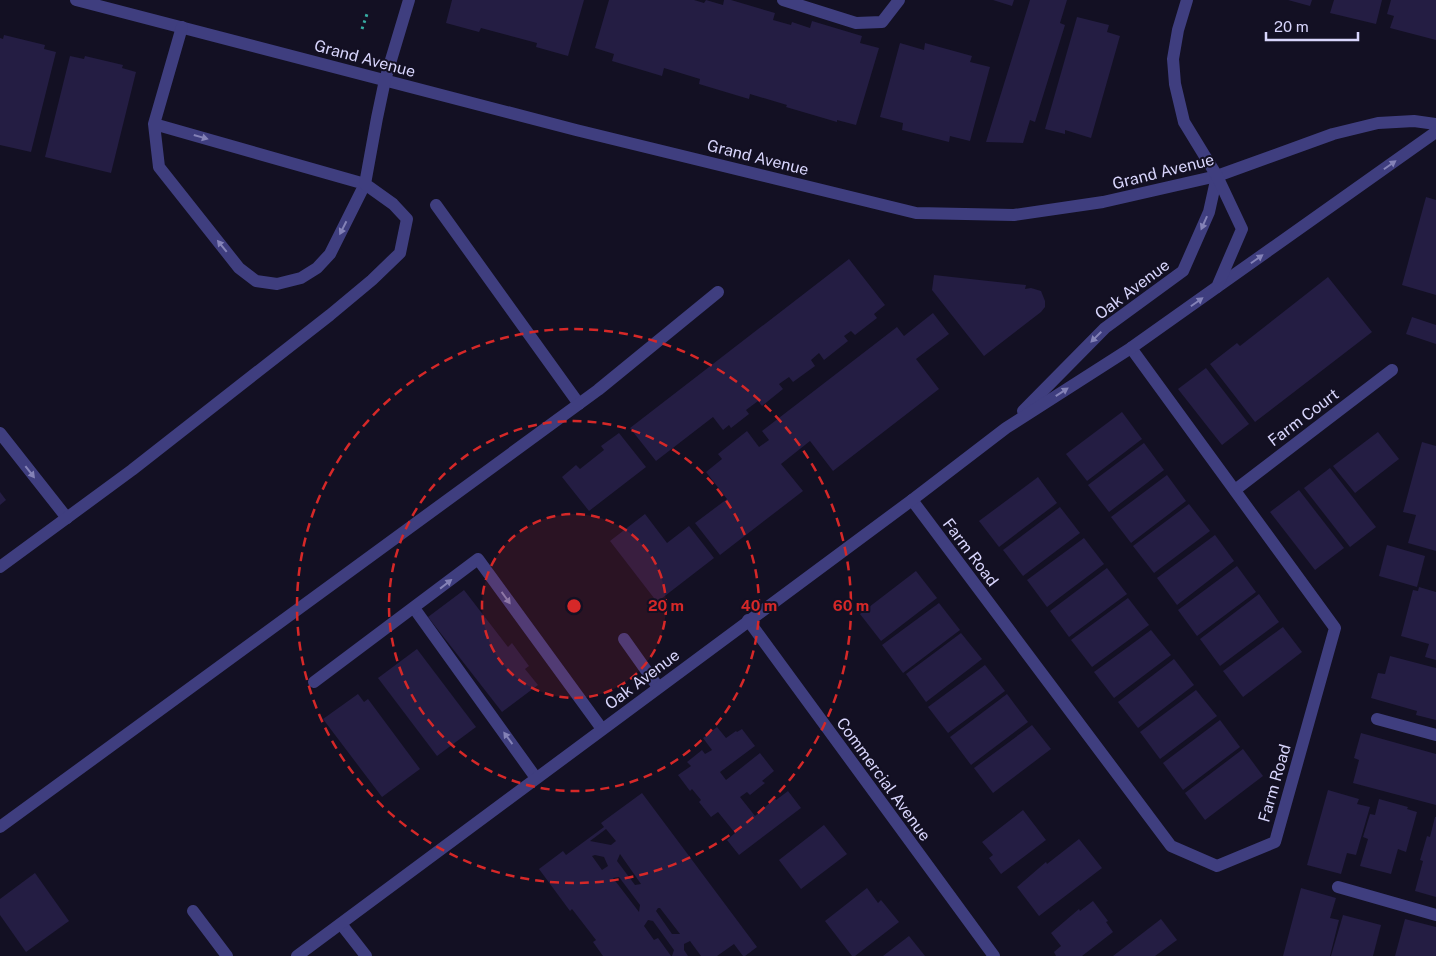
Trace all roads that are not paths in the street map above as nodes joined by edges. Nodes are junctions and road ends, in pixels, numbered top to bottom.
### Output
1 (76, 0) edge
2 (409, 0) edge
3 (783, 0) edge
4 (899, 0) edge
5 (1187, 0) edge
6 (182, 28) junction
7 (385, 80) junction
8 (154, 124) junction
9 (1436, 124) edge
10 (1436, 132) edge
11 (1218, 176) junction
12 (366, 184) junction
13 (436, 205) dead end
14 (1218, 287) junction
15 (718, 292) dead end
16 (1131, 348) junction
17 (1392, 370) dead end
18 (579, 404) junction
19 (1006, 428) junction
20 (0, 433) edge
21 (1235, 490) junction
22 (912, 500) junction
23 (66, 518) junction
24 (0, 567) edge
25 (414, 608) junction
26 (748, 620) junction
27 (624, 639) dead end
28 (314, 682) dead end
29 (658, 687) junction
30 (1377, 719) dead end
31 (602, 729) junction
32 (1436, 735) edge
33 (536, 778) junction
34 (0, 827) edge
35 (1338, 887) dead end
36 (193, 911) dead end
37 (1436, 915) edge
38 (341, 924) junction
39 (226, 956) edge
40 (297, 956) edge
41 (366, 956) edge
42 (994, 956) edge

1 - 6 street, Grand Avenue
2 - 7 street
3 - 4 street
5 - 11 street
6 - 7 street, Grand Avenue
6 - 8 street
7 - 11 street, Grand Avenue
7 - 12 street
8 -> 12 street
12 -> 8 street
9 - 11 street, Grand Avenue
14 -> 10 street, Oak Avenue
11 - 14 street
11 -> 19 street, Oak Avenue
12 - 23 street
13 - 18 street
16 -> 14 street, Oak Avenue
15 - 18 street
19 -> 16 street, Oak Avenue
16 - 21 street, Farm Road
17 - 21 street, Farm Court
18 - 34 street
19 - 22 street, Oak Avenue
20 -> 23 street
21 - 22 street, Farm Road
22 - 26 street, Oak Avenue
23 - 24 street
25 - 28 street
25 -> 31 street
33 -> 25 street
26 - 29 street, Oak Avenue
26 - 42 street, Commercial Avenue
27 - 29 street
29 - 31 street, Oak Avenue
30 - 32 street
31 - 33 street, Oak Avenue
33 - 38 street, Oak Avenue
35 - 37 street
36 - 39 street
38 - 40 street, Oak Avenue
38 - 41 street

